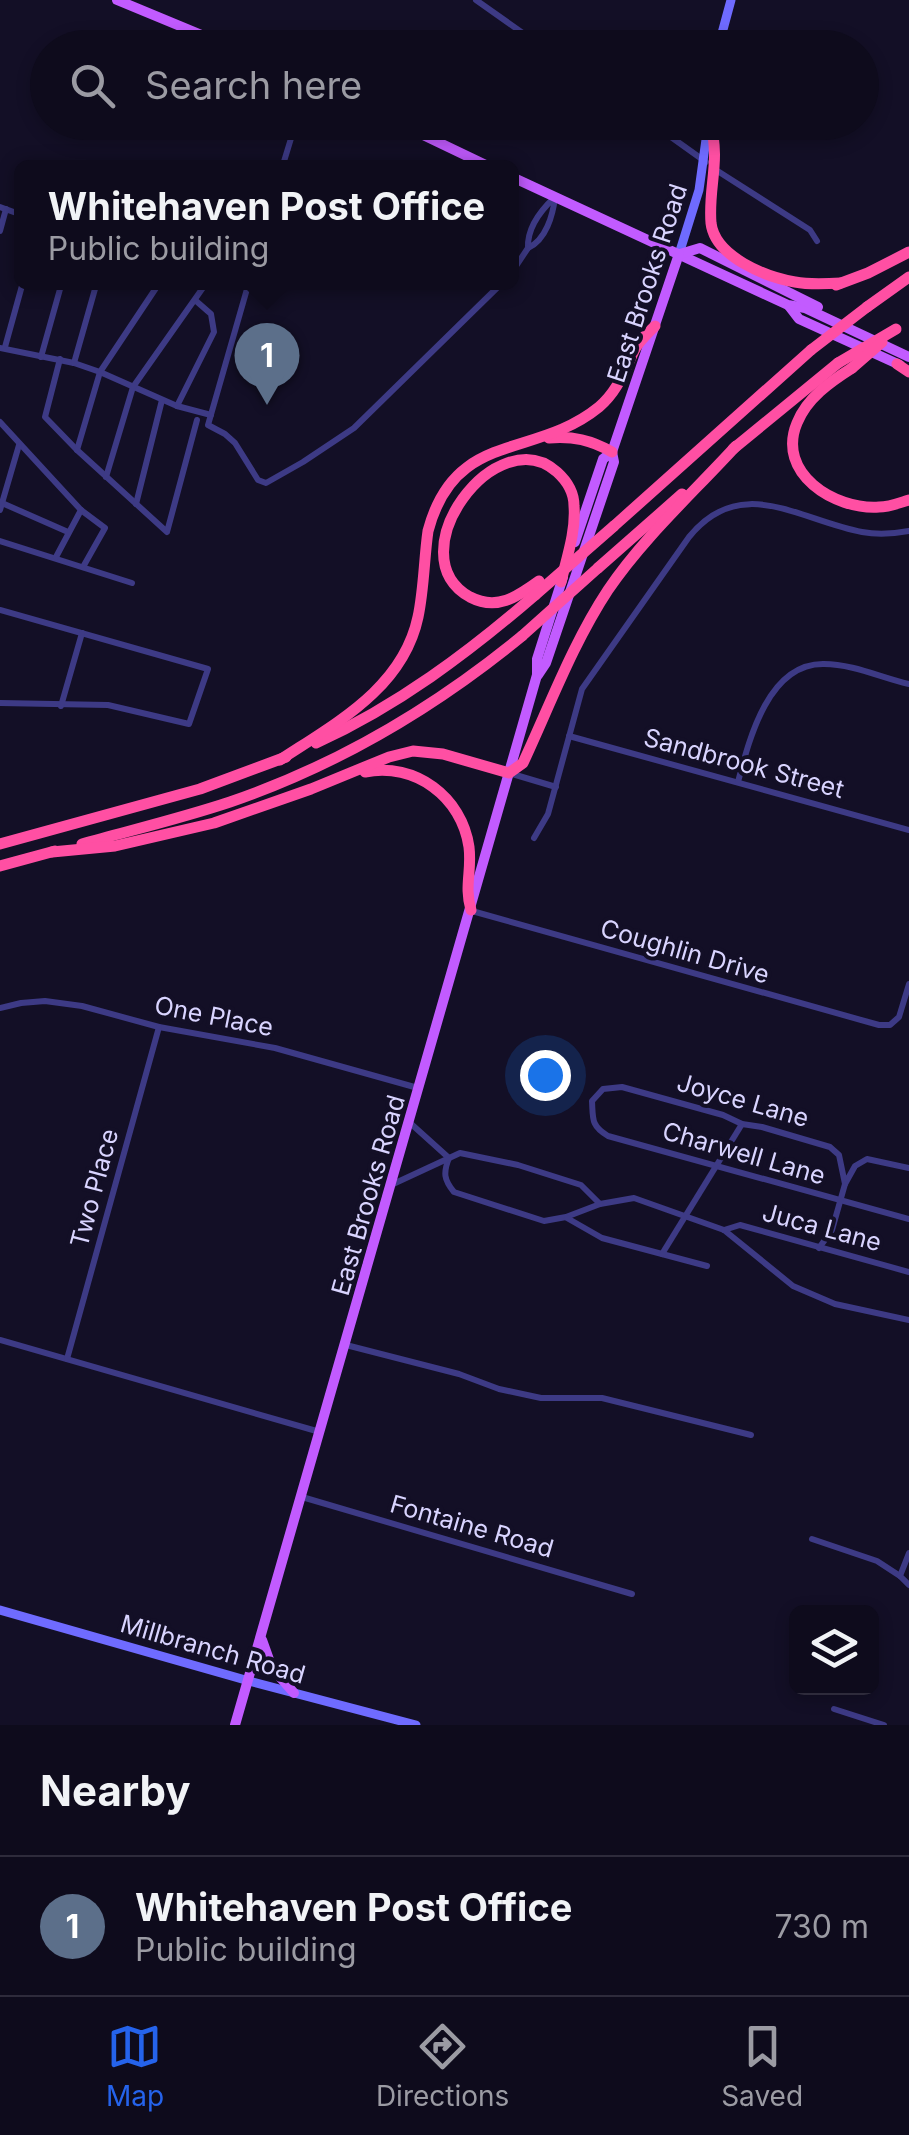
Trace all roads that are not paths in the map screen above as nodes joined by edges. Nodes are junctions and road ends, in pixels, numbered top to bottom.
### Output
1 (476, 0) edge
2 (730, 0) edge
3 (124, 1) edge
4 (191, 30) edge
5 (518, 30) edge
6 (722, 30) edge
7 (434, 140) edge
8 (675, 140) edge
9 (714, 140) edge
10 (475, 160) edge
11 (710, 165) junction
12 (519, 180) edge
13 (556, 197) junction
14 (3, 208) edge
15 (0, 231) edge
16 (817, 242) dead end
17 (909, 252) edge
18 (679, 254) junction
19 (519, 262) edge
20 (909, 277) edge
21 (841, 282) junction
22 (774, 285) junction
23 (21, 290) edge
24 (60, 290) edge
25 (95, 290) edge
26 (155, 290) edge
27 (202, 290) edge
28 (247, 290) edge
29 (496, 290) edge
30 (195, 300) junction
31 (788, 306) junction
32 (903, 325) edge
33 (654, 326) junction
34 (858, 333) junction
35 (3, 347) edge
36 (42, 357) junction
37 (60, 358) junction
38 (74, 363) junction
39 (906, 366) edge
40 (100, 372) junction
41 (134, 387) junction
42 (162, 400) junction
43 (177, 406) junction
44 (210, 414) junction
45 (197, 420) dead end
46 (0, 422) edge
47 (520, 443) junction
48 (19, 445) junction
49 (736, 446) junction
50 (77, 450) junction
51 (612, 452) junction
52 (106, 477) junction
53 (909, 500) edge
54 (136, 504) junction
55 (1, 507) edge
56 (81, 510) junction
57 (909, 531) edge
58 (68, 532) junction
59 (0, 541) edge
60 (56, 558) junction
61 (573, 561) junction
62 (83, 567) junction
63 (561, 582) junction
64 (132, 583) dead end
65 (0, 610) edge
66 (82, 633) junction
67 (537, 675) junction
68 (909, 684) edge
69 (0, 703) edge
70 (61, 706) junction
71 (568, 736) junction
72 (280, 760) junction
73 (509, 773) junction
74 (342, 778) junction
75 (738, 782) junction
76 (556, 787) junction
77 (909, 830) edge
78 (534, 838) dead end
79 (0, 844) edge
80 (52, 852) junction
81 (0, 866) edge
82 (470, 910) junction
83 (909, 984) edge
84 (0, 1009) edge
85 (159, 1026) junction
86 (419, 1088) junction
87 (592, 1101) joint
88 (409, 1122) junction
89 (742, 1124) junction
90 (449, 1158) junction
91 (715, 1166) junction
92 (909, 1168) edge
93 (845, 1184) junction
94 (391, 1185) junction
95 (842, 1202) junction
96 (600, 1204) junction
97 (684, 1216) junction
98 (566, 1218) junction
99 (909, 1219) edge
100 (724, 1230) junction
101 (819, 1248) junction
102 (662, 1254) junction
103 (707, 1266) dead end
104 (909, 1272) edge
105 (909, 1320) edge
106 (0, 1340) edge
107 (346, 1345) junction
108 (68, 1360) junction
109 (321, 1432) junction
110 (751, 1435) dead end
111 (302, 1497) junction
112 (812, 1538) dead end
113 (909, 1553) edge
114 (900, 1576) junction
115 (909, 1584) edge
116 (632, 1594) dead end
117 (0, 1610) edge
118 (261, 1637) junction
119 (249, 1681) junction
120 (294, 1693) junction
121 (834, 1709) dead end
122 (236, 1725) edge
123 (416, 1725) edge
124 (884, 1725) edge

1 - 5 street
2 - 6 main road
3 - 4 main road
7 - 10 main road
8 - 11 street
9 - 11 highway
11 - 16 street
11 - 18 main road, East Brooks Road
11 - 21 highway
12 - 13 main road
13 - 18 main road
13 - 19 street
14 - 15 street
17 - 21 highway
18 - 22 main road
18 - 31 main road
18 - 33 main road, East Brooks Road
20 - 61 highway, bridge
21 - 22 highway
22 - 34 main road
23 - 35 street
24 - 36 street
25 - 38 street
26 - 40 street
27 - 30 street
28 - 44 street
29 - 44 street
30 - 41 street
30 - 43 street
31 - 34 main road
31 - 39 main road
32 - 49 highway, bridge
32 - 53 highway, bridge
33 - 47 highway
33 - 51 main road, East Brooks Road
34 - 39 main road
35 - 36 street
36 - 37 street
37 - 38 street
37 - 50 street
38 - 40 street
40 - 41 street
40 - 50 street
41 - 42 street
41 - 52 street
42 - 43 street
42 - 54 street
43 - 44 street
45 - 54 street
46 - 48 street
47 - 51 highway
47 - 72 highway
48 - 55 street
48 - 56 street
49 - 73 highway
49 - 80 highway, bridge
50 - 52 street
51 - 63 main road, East Brooks Road
51 - 67 main road, East Brooks Road
52 - 54 street
55 - 58 street
56 - 58 street
56 - 62 street
57 - 71 street
58 - 60 street
59 - 60 street
60 - 62 street
61 - 63 highway, bridge
61 - 72 highway, bridge
62 - 64 street
63 - 67 main road, East Brooks Road
65 - 66 street
66 - 70 street
66 - 70 street
67 - 73 main road, East Brooks Road
68 - 75 street
69 - 70 street
71 - 75 street, Sandbrook Street
71 - 76 street
72 - 79 highway
73 - 74 highway
73 - 76 street
73 - 82 main road, East Brooks Road
74 - 80 highway
74 - 82 highway
75 - 77 street, Sandbrook Street
76 - 78 street
80 - 81 highway
82 - 83 street, Coughlin Drive
82 - 86 main road, East Brooks Road
84 - 85 street, One Place
85 - 86 street, One Place
85 - 108 street, Two Place
86 - 88 main road, East Brooks Road
87 - 89 street, Joyce Lane
87 - 91 street, Charwell Lane
88 - 90 street
88 - 94 main road, East Brooks Road
89 - 91 street
89 - 93 street, Joyce Lane
90 - 94 street
90 - 96 street
90 - 98 street
91 - 95 street, Charwell Lane
91 - 97 street
92 - 93 street
93 - 95 street
94 - 107 main road, East Brooks Road
95 - 99 street, Charwell Lane
95 - 101 street
96 - 97 street
96 - 98 street
97 - 100 street
97 - 102 street
98 - 102 street
100 - 101 street, Juca Lane
100 - 105 street
101 - 104 street, Juca Lane
102 - 103 street
106 - 108 street
107 - 109 main road, East Brooks Road
107 - 110 street
108 - 109 street
109 - 111 main road, East Brooks Road
111 - 116 street, Fontaine Road
111 - 118 main road, East Brooks Road
112 - 114 street
113 - 114 street
114 - 115 street
117 - 119 main road, Millbranch Road
118 - 119 main road, East Brooks Road
118 - 120 main road
119 - 120 main road, Millbranch Road
119 - 122 main road, East Brooks Road
120 - 123 main road, Millbranch Road
121 - 124 street

